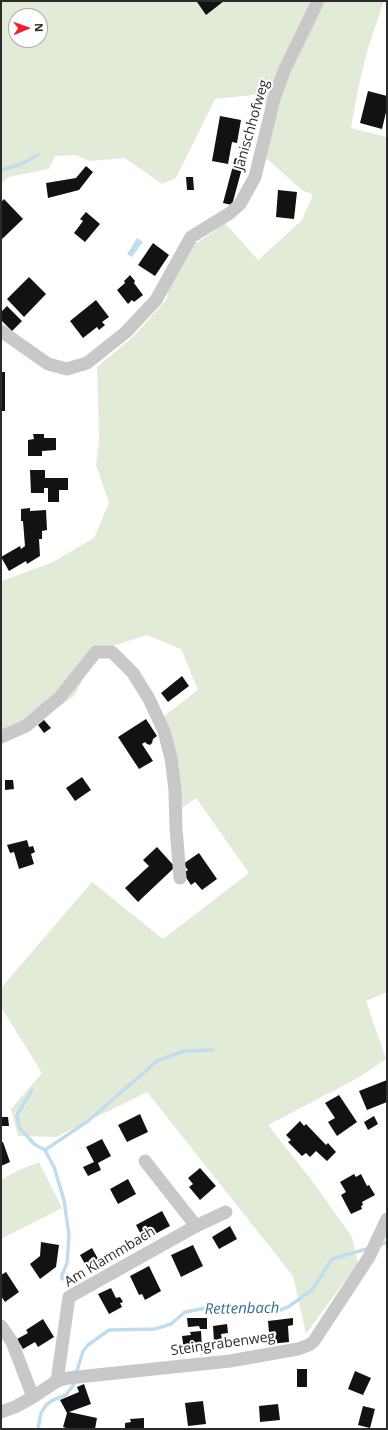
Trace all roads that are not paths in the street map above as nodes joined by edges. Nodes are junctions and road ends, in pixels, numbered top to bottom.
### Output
1 (318, 1) edge
2 (1, 331) edge
3 (1, 737) edge
4 (180, 878) dead end
5 (145, 1161) dead end
6 (226, 1212) dead end
7 (387, 1219) edge
8 (196, 1226) junction
9 (1, 1326) edge
10 (63, 1379) junction
11 (33, 1397) junction
12 (1, 1412) edge

1 - 2 street, Janischhofweg
3 - 4 street
5 - 8 street
6 - 8 street, Am Klammbach
7 - 10 street, Steingrabenweg
8 - 10 street, Am Klammbach
9 - 11 street
10 - 11 street, Steingrabenweg
11 - 12 street, Steingrabenweg

